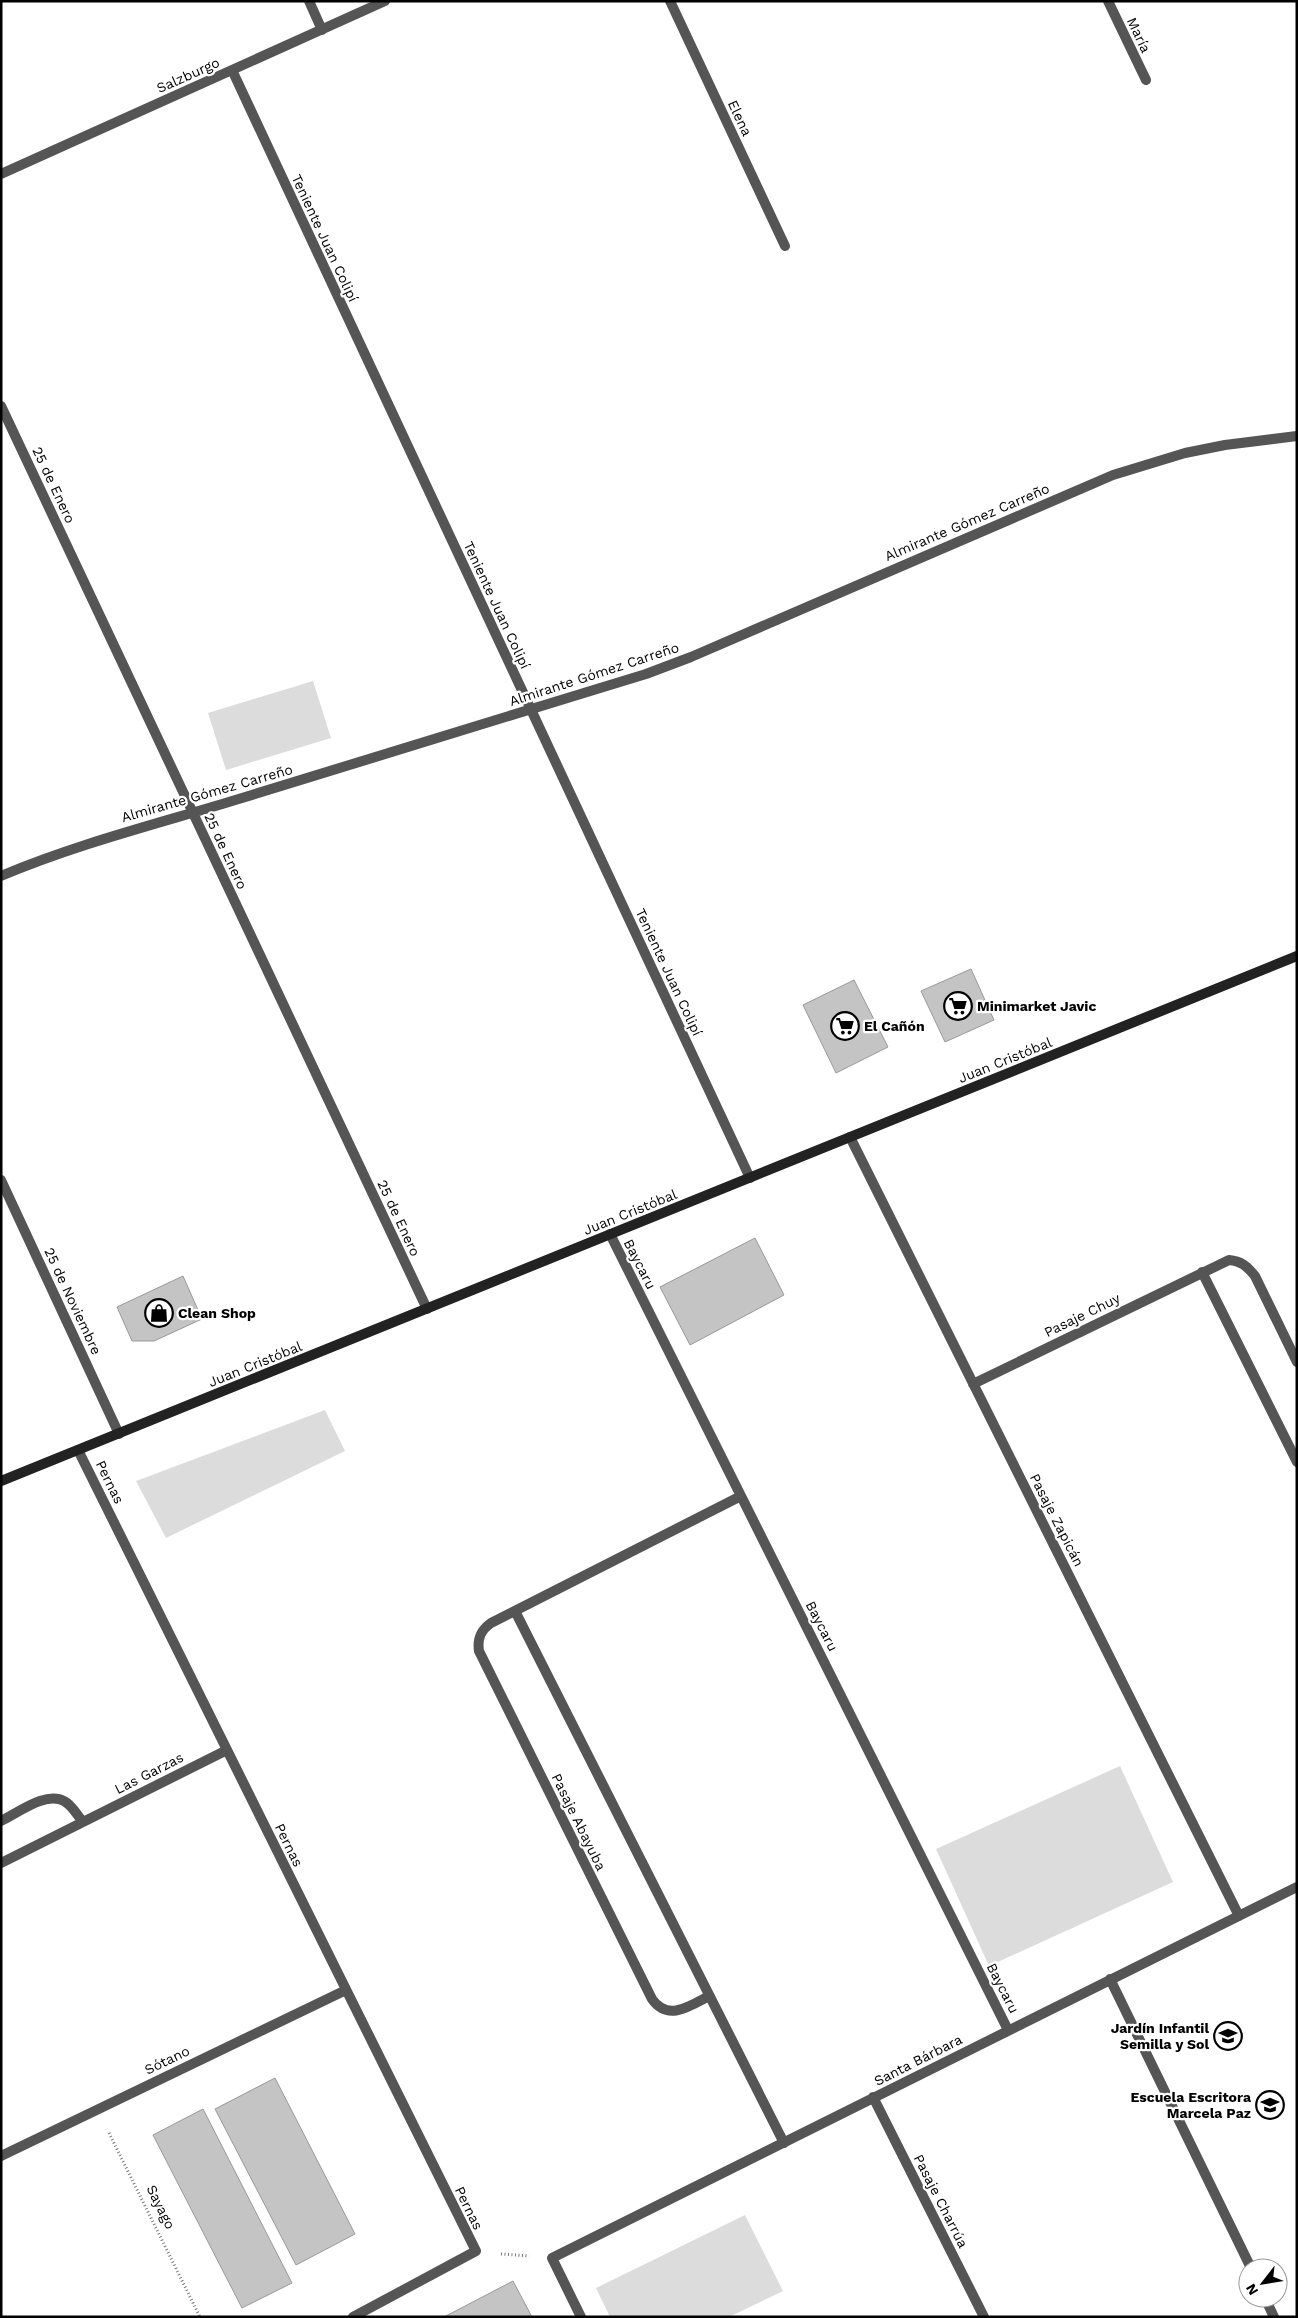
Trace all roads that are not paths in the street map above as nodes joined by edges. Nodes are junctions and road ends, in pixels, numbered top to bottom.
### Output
1 (309, 1) edge
2 (385, 1) edge
3 (670, 1) edge
4 (1108, 1) edge
5 (322, 30) junction
6 (232, 70) junction
7 (1146, 80) dead end
8 (2, 172) edge
9 (786, 246) dead end
10 (1, 406) edge
11 (1297, 436) edge
12 (531, 709) junction
13 (193, 813) junction
14 (1, 876) edge
15 (1297, 956) edge
16 (850, 1137) junction
17 (750, 1178) junction
18 (1, 1180) edge
19 (610, 1234) junction
20 (1202, 1272) junction
21 (427, 1309) junction
22 (1297, 1362) edge
23 (974, 1384) junction
24 (119, 1434) junction
25 (78, 1450) junction
26 (1297, 1462) edge
27 (1, 1481) edge
28 (741, 1496) junction
29 (515, 1611) junction
30 (227, 1750) junction
31 (1, 1821) edge
32 (83, 1822) junction
33 (1, 1863) edge
34 (1297, 1887) edge
35 (1239, 1916) junction
36 (1110, 1979) junction
37 (346, 1990) junction
38 (709, 1996) junction
39 (1008, 2030) junction
40 (873, 2097) junction
41 (784, 2143) junction
42 (1, 2156) edge
43 (1246, 2258) edge
44 (354, 2317) edge
45 (581, 2317) edge
46 (984, 2317) edge

1 - 5 street
2 - 5 street, Salzburgo
3 - 9 street, Elena
4 - 7 street, María
5 - 6 street, Salzburgo
6 - 8 street, Salzburgo
6 - 12 street, Teniente Juan Colipí
10 - 13 street, 25 de Enero
11 - 12 street, Almirante Gómez Carreño
12 - 13 street, Almirante Gómez Carreño
12 - 17 street, Teniente Juan Colipí
13 - 14 street, Almirante Gómez Carreño
13 - 21 street, 25 de Enero
15 - 16 street, Juan Cristóbal
16 - 17 street, Juan Cristóbal
16 - 23 street, Pasaje Zapicán
17 - 19 street, Juan Cristóbal
18 - 24 street, 25 de Noviembre
19 - 21 street, Juan Cristóbal
19 - 28 street, Baycaru
20 - 22 street, Pasaje Chuy
20 - 23 street, Pasaje Chuy
20 - 26 street
21 - 24 street, Juan Cristóbal
23 - 35 street, Pasaje Zapicán
24 - 25 street, Juan Cristóbal
25 - 27 street, Juan Cristóbal
25 - 30 street, Pernas
28 - 29 street, Pasaje Abayuba
28 - 39 street, Baycaru
29 - 38 street
29 - 38 street, Pasaje Abayuba
30 - 32 street, Las Garzas
30 - 37 street, Pernas
31 - 32 street
32 - 33 street, Las Garzas
34 - 35 street, Santa Bárbara
35 - 36 street, Santa Bárbara
36 - 39 street, Santa Bárbara
36 - 43 street
37 - 42 street, Sótano
37 - 44 street, Pernas
38 - 41 street
39 - 40 street, Santa Bárbara
40 - 41 street, Santa Bárbara
40 - 46 street, Pasaje Charrúa
41 - 45 street, Santa Bárbara

